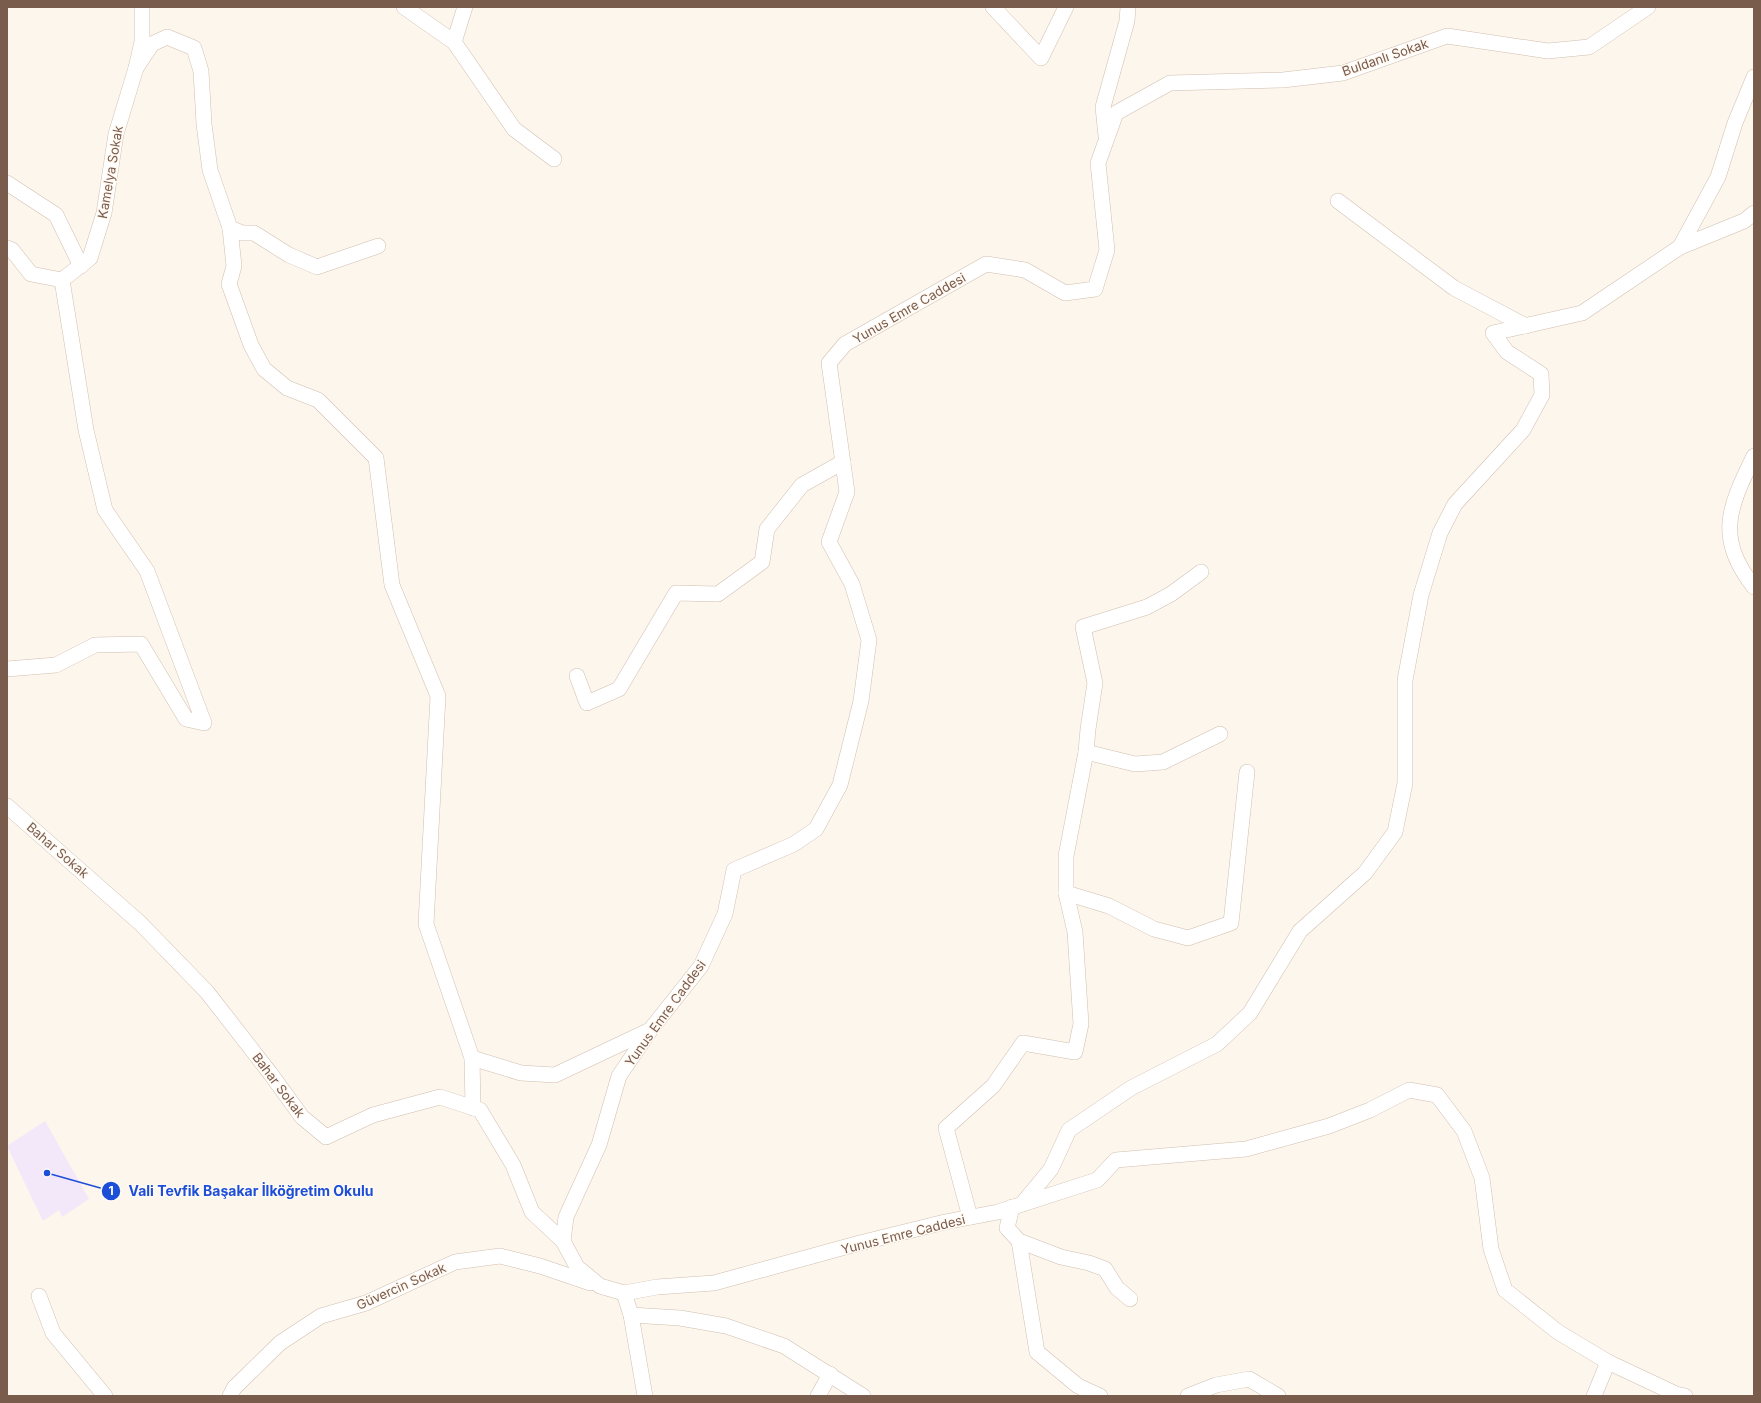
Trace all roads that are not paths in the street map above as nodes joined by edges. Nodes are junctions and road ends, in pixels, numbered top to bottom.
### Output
1 (142, 7) edge
2 (404, 7) edge
3 (465, 7) edge
4 (993, 7) edge
5 (1066, 7) edge
6 (1128, 7) edge
7 (1648, 7) edge
8 (454, 42) junction
9 (136, 68) junction
10 (1753, 85) edge
11 (1116, 113) joint
12 (1107, 139) junction
13 (554, 159) dead end
14 (7, 183) edge
15 (1338, 201) dead end
16 (1754, 213) edge
17 (230, 228) junction
18 (378, 246) dead end
19 (1680, 247) junction
20 (7, 248) edge
21 (80, 266) junction
22 (62, 280) junction
23 (1526, 326) junction
24 (1754, 456) edge
25 (843, 462) junction
26 (1201, 572) dead end
27 (1754, 588) edge
28 (7, 669) edge
29 (577, 676) dead end
30 (1220, 734) dead end
31 (1086, 752) junction
32 (1247, 772) dead end
33 (7, 806) edge
34 (1066, 893) junction
35 (651, 1029) junction
36 (472, 1058) junction
37 (473, 1108) junction
38 (1017, 1206) junction
39 (970, 1217) junction
40 (563, 1241) junction
41 (1019, 1241) junction
42 (600, 1286) junction
43 (624, 1293) junction
44 (39, 1296) dead end
45 (1130, 1299) dead end
46 (631, 1315) junction
47 (1608, 1362) junction
48 (830, 1374) junction
49 (105, 1396) edge
50 (230, 1396) edge
51 (645, 1396) edge
52 (818, 1396) edge
53 (863, 1396) edge
54 (1100, 1396) edge
55 (1188, 1396) edge
56 (1278, 1396) edge
57 (1594, 1396) edge
58 (1685, 1396) edge

1 - 9 street, Kamelya Sokak
2 - 8 street
3 - 8 street
4 - 5 street
6 - 12 street, Yunus Emre Caddesi
7 - 11 street, Buldanlı Sokak
8 - 13 street
9 - 17 street
9 - 21 street, Kamelya Sokak
10 - 19 street
11 - 12 street, Yunus Emre Caddesi
12 - 25 street, Yunus Emre Caddesi
14 - 21 street
15 - 23 street
16 - 19 street
17 - 18 street
17 - 36 street
19 - 23 street
20 - 22 street
21 - 22 street, Kamelya Sokak
22 - 28 street
23 - 38 street
24 - 27 street
25 - 29 street
25 - 35 street, Yunus Emre Caddesi
26 - 31 street
30 - 31 street
31 - 34 street
32 - 34 street
33 - 37 street, Bahar Sokak
34 - 39 street
35 - 36 street
35 - 40 street, Yunus Emre Caddesi
36 - 37 street
37 - 40 street, Bahar Sokak
38 - 39 street, Yunus Emre Caddesi
38 - 41 street
38 - 47 street, Yunus Emre Caddesi
39 - 43 street, Yunus Emre Caddesi
40 - 42 street, Yunus Emre Caddesi
41 - 45 street
41 - 54 street
42 - 43 street, Yunus Emre Caddesi
42 - 50 street, Güvercin Sokak
43 - 46 street
44 - 49 street
46 - 48 street
46 - 51 street
47 - 57 street
47 - 58 street, Yunus Emre Caddesi
48 - 52 street
48 - 53 street
55 - 56 street

